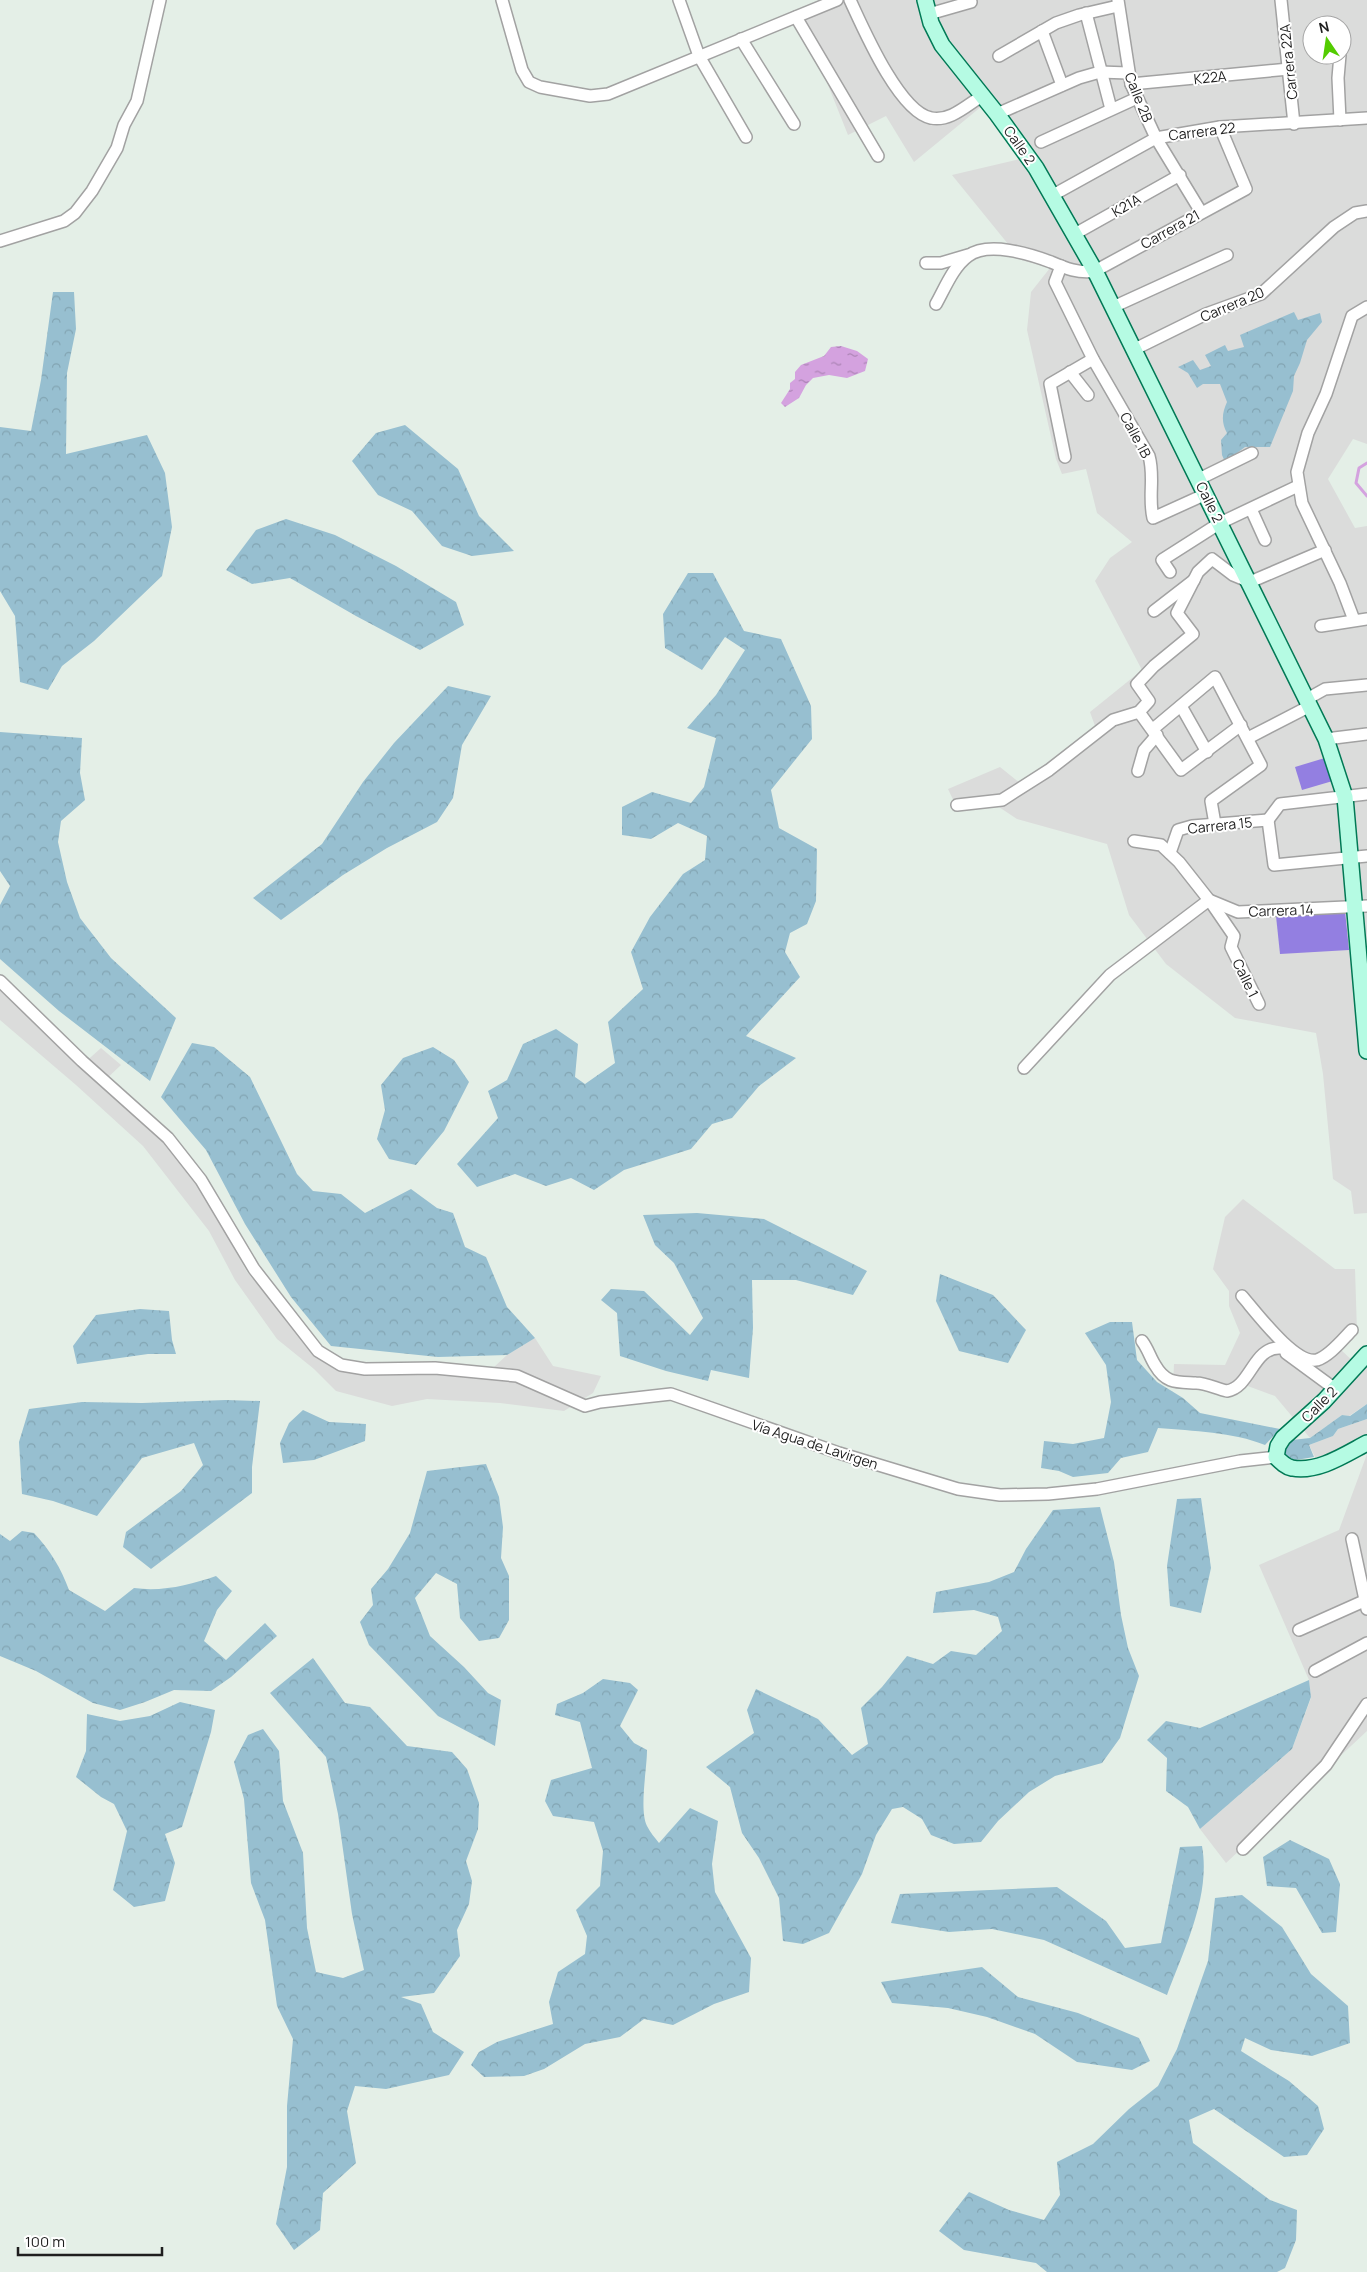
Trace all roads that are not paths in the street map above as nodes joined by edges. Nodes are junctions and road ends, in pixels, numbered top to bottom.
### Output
1 (160, 0) edge
2 (502, 0) edge
3 (679, 0) edge
4 (837, 0) edge
5 (850, 0) edge
6 (1281, 0) edge
7 (971, 2) dead end
8 (1118, 3) edge
9 (927, 7) edge
10 (1086, 13) junction
11 (796, 17) junction
12 (1042, 32) junction
13 (741, 38) junction
14 (699, 56) junction
15 (999, 56) dead end
16 (1339, 65) edge
17 (1289, 69) junction
18 (1100, 72) junction
19 (1128, 73) junction
20 (1131, 84) junction
21 (1062, 85) junction
22 (982, 96) junction
23 (1137, 98) junction
24 (1111, 109) junction
25 (997, 114) junction
26 (1367, 118) edge
27 (1340, 120) junction
28 (794, 124) dead end
29 (1294, 124) junction
30 (1220, 127) junction
31 (746, 137) dead end
32 (1156, 138) junction
33 (1041, 142) dead end
34 (878, 156) dead end
35 (1180, 174) junction
36 (1053, 195) junction
37 (1367, 211) edge
38 (1201, 212) junction
39 (1073, 235) junction
40 (0, 241) edge
41 (969, 255) junction
42 (1227, 255) dead end
43 (926, 263) dead end
44 (1061, 266) junction
45 (1095, 271) junction
46 (936, 304) dead end
47 (1113, 307) junction
48 (1367, 307) edge
49 (1135, 349) junction
50 (1093, 359) junction
51 (1070, 372) junction
52 (1088, 395) dead end
53 (1252, 453) dead end
54 (1065, 457) dead end
55 (1198, 479) junction
56 (1298, 486) junction
57 (1206, 494) junction
58 (1250, 509) junction
59 (1220, 523) junction
60 (1265, 540) dead end
61 (1325, 550) junction
62 (1170, 572) dead end
63 (1195, 580) junction
64 (1250, 582) junction
65 (1154, 611) dead end
66 (1367, 619) edge
67 (1354, 620) junction
68 (1321, 626) dead end
69 (1367, 685) edge
70 (1309, 702) junction
71 (1182, 706) junction
72 (1139, 712) junction
73 (1241, 725) junction
74 (1155, 732) junction
75 (1367, 734) edge
76 (1248, 738) junction
77 (1326, 739) junction
78 (1207, 752) junction
79 (1138, 770) dead end
80 (1367, 794) edge
81 (1345, 797) junction
82 (957, 805) dead end
83 (1268, 820) junction
84 (1215, 824) junction
85 (1134, 842) dead end
86 (1170, 853) junction
87 (1367, 856) edge
88 (1351, 858) junction
89 (1209, 900) junction
90 (1361, 906) edge
91 (0, 981) edge
92 (1364, 987) edge
93 (1259, 1004) dead end
94 (1367, 1050) edge
95 (1024, 1068) dead end
96 (1242, 1296) dead end
97 (1352, 1330) dead end
98 (1278, 1337) junction
99 (1142, 1341) dead end
100 (1281, 1348) junction
101 (1367, 1354) edge
102 (1335, 1389) junction
103 (1367, 1443) edge
104 (1276, 1457) junction
105 (1352, 1539) dead end
106 (1365, 1605) edge
107 (1299, 1630) dead end
108 (1367, 1643) edge
109 (1315, 1671) dead end
110 (1367, 1704) edge
111 (1243, 1849) dead end

1 - 40 street
2 - 14 street
3 - 14 street
4 - 11 street
5 - 22 street
6 - 17 street, Carrera 22A
7 - 9 street
8 - 10 street
8 - 19 street, Calle 2B
9 - 22 street, Calle 2
10 - 12 street
10 - 18 street, Calle 2B
11 - 13 street
11 - 34 street
12 - 15 street
12 - 21 street
13 - 14 street
13 - 28 street
14 - 31 street
16 - 27 street
17 - 20 street, K22A
17 - 29 street, Carrera 22A
18 - 19 street
18 - 21 street
18 - 24 street, Calle 2B
19 - 20 street, Calle 2B
20 - 23 street, Calle 2B
21 - 25 street
22 - 25 street, Calle 2
23 - 24 street
23 - 32 street, Calle 2B
24 - 33 street
25 - 36 street, Calle 2
26 - 27 street, Carrera 22
27 - 29 street, Carrera 22
29 - 30 street, Carrera 22
30 - 32 street, Carrera 22
30 - 38 street, Carrera 21
32 - 35 street, Calle 2B
32 - 36 street, Carrera 22
35 - 38 street, Calle 2B
35 - 39 street, K21A
36 - 39 street, Calle 2
37 - 49 street, Carrera 20
38 - 45 street, Carrera 21
39 - 45 street, Calle 2
41 - 43 street
41 - 44 street
41 - 46 street
42 - 47 street
44 - 45 street
44 - 50 street
45 - 47 street, Calle 2
47 - 49 street, Calle 2
48 - 56 street
49 - 55 street, Calle 2
50 - 51 street
50 - 57 street, Calle 1B
51 - 52 street
51 - 54 street
53 - 55 street
55 - 57 street, Calle 2
56 - 58 street
56 - 61 street
57 - 59 street, Calle 2
58 - 59 street
58 - 60 street
59 - 62 street
59 - 64 street, Calle 2
61 - 64 street
61 - 67 street
63 - 64 street
63 - 65 street
63 - 72 street
64 - 70 street, Calle 2
66 - 67 street
67 - 68 street
69 - 70 street
70 - 76 street
70 - 77 street, Calle 2
71 - 73 street
71 - 74 street
71 - 78 street
72 - 74 street
72 - 82 street
73 - 76 street
73 - 78 street
74 - 78 street
74 - 79 street
75 - 77 street
76 - 84 street
77 - 81 street, Calle 2
80 - 81 street, Carrera 15
81 - 83 street, Carrera 15
81 - 88 street, Calle 2
83 - 84 street, Carrera 15
83 - 88 street
84 - 86 street, Carrera 15
85 - 86 street, Carrera 14
86 - 89 street, Carrera 14
87 - 88 street
88 - 90 street, Calle 2
89 - 90 street, Carrera 14
89 - 93 street, Calle 1
89 - 95 street
90 - 92 street, Calle 2
91 - 104 street, Vía Agua de Lavirgen
92 - 94 street, Calle 2
96 - 98 street
97 - 98 street
98 - 100 street
99 - 100 street
100 - 102 street
101 - 102 street, Calle 2
102 - 104 street, Calle 2
103 - 104 street
105 - 106 street
106 - 107 street
108 - 109 street
110 - 111 street

